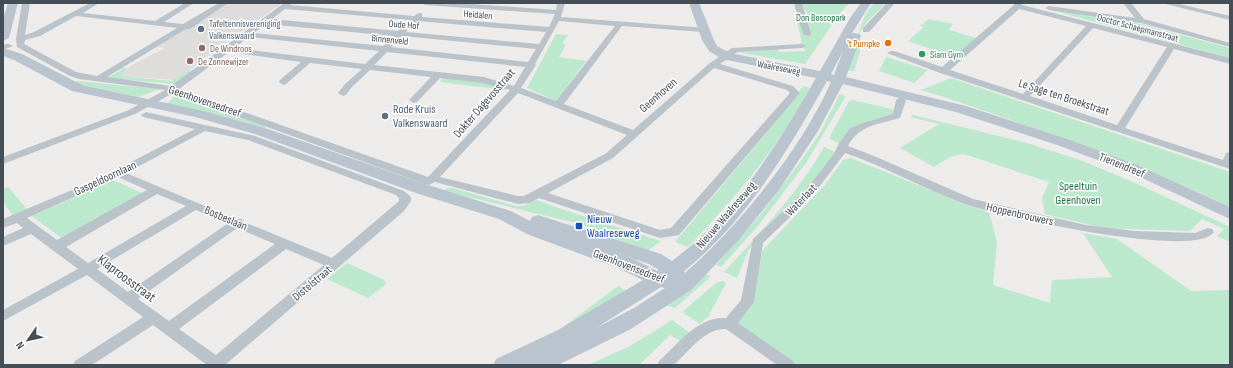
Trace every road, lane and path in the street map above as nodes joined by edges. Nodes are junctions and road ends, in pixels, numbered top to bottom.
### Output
1 (13, 3) edge
2 (26, 3) edge
3 (95, 3) edge
4 (190, 3) edge
5 (224, 3) edge
6 (425, 3) edge
7 (431, 3) edge
8 (694, 3) edge
9 (798, 3) edge
10 (866, 3) edge
11 (870, 3) edge
12 (891, 3) edge
13 (1127, 3) edge
14 (1166, 3) edge
15 (1018, 4) edge
16 (286, 5) edge
17 (559, 11) edge
18 (75, 14) junction
19 (1230, 18) edge
20 (416, 19) junction
21 (264, 21) junction
22 (1141, 21) junction
23 (157, 23) junction
24 (620, 24) junction
25 (1091, 25) junction
26 (188, 27) junction
27 (551, 30) junction
28 (703, 30) junction
29 (866, 30) dead end
30 (246, 34) junction
31 (400, 34) junction
32 (807, 34) dead end
33 (20, 39) junction
34 (5, 44) edge
35 (1230, 45) edge
36 (802, 46) dead end
37 (1172, 46) junction
38 (542, 47) junction
39 (227, 49) junction
40 (385, 49) junction
41 (891, 53) dead end
42 (730, 57) junction
43 (308, 60) junction
44 (1230, 62) edge
45 (532, 65) junction
46 (713, 65) junction
47 (367, 67) junction
48 (943, 71) junction
49 (437, 76) junction
50 (98, 79) junction
51 (830, 80) junction
52 (283, 82) dead end
53 (516, 89) junction
54 (172, 90) junction
55 (343, 94) dead end
56 (1024, 98) junction
57 (414, 100) dead end
58 (901, 100) junction
59 (558, 105) junction
60 (146, 109) junction
61 (207, 123) junction
62 (1009, 125) junction
63 (1119, 129) junction
64 (634, 134) junction
65 (842, 148) junction
66 (1230, 155) edge
67 (3, 161) edge
68 (1228, 166) edge
69 (117, 173) junction
70 (428, 183) junction
71 (157, 189) junction
72 (540, 194) junction
73 (406, 200) joint
74 (196, 205) junction
75 (1230, 214) edge
76 (17, 217) junction
77 (238, 222) junction
78 (3, 224) edge
79 (33, 228) junction
80 (1208, 232) dead end
81 (3, 242) edge
82 (285, 243) junction
83 (57, 246) junction
84 (334, 264) junction
85 (88, 269) junction
86 (672, 278) junction
87 (129, 298) junction
88 (3, 316) edge
89 (154, 318) junction
90 (729, 324) junction
91 (169, 329) junction
92 (217, 364) edge
93 (520, 364) edge
94 (80, 365) edge
95 (664, 365) edge
96 (788, 365) edge

1 - 34 street, Geenhovensedreef
2 - 33 street
3 - 18 street
4 - 23 street
5 - 26 street
6 - 7 street
7 - 17 street
7 - 20 street
8 - 28 street, Waalreseweg
9 - 32 street
10 - 51 street, Nieuwe Waalreseweg
11 - 51 street, Nieuwe Waalreseweg
12 - 29 street
13 - 22 street
14 - 19 street
15 - 22 street, Doctor Schaepmanstraat
15 - 25 street, Doctor Schaepmanstraat
15 - 48 street
16 - 20 street, Heidalen
16 - 21 street
17 - 24 street
17 - 27 street, Dokter Dagevosstraat
18 - 23 street
18 - 33 street
20 - 27 street, Heidalen
20 - 31 street
21 - 30 street
21 - 31 street, Oude Hof
22 - 35 street, Doctor Schaepmanstraat
23 - 26 street
24 - 28 street
24 - 59 street
25 - 37 street, Doctor Schaepmanstraat
25 - 56 street
26 - 50 street
27 - 38 street, Dokter Dagevosstraat
28 - 42 street, Waalreseweg
30 - 39 street
30 - 40 street, Binnenveld
31 - 38 street, Oude Hof
31 - 40 street
33 - 50 street, Geenhovensedreef
34 - 60 street, Geenhovensedreef
36 - 42 street, Geenhoven
37 - 44 street, Doctor Schaepmanstraat
37 - 63 street
38 - 45 street, Dokter Dagevosstraat
39 - 43 street
39 - 54 street
40 - 45 street, Binnenveld
40 - 47 street
41 - 48 street, Le Sage ten Broekstraat
42 - 46 street, Geenhoven
42 - 51 street, Waalreseweg
43 - 47 street
43 - 52 street
45 - 53 street, Dokter Dagevosstraat
46 - 64 street, Geenhoven
46 - 72 street
47 - 49 street
47 - 55 street
48 - 56 street, Le Sage ten Broekstraat
49 - 53 street
49 - 57 street
50 - 54 street, Geenhovensedreef
51 - 58 street, Tienendreef
51 - 62 street, Tienendreef
51 - 86 street, Nieuwe Waalreseweg
53 - 59 street
53 - 70 street, Dokter Dagevosstraat
54 - 60 street
54 - 70 street, Geenhovensedreef
56 - 63 street, Le Sage ten Broekstraat
58 - 62 street, Tienendreef
58 - 65 street, Waterlaat
59 - 64 street
60 - 61 street, Geenhovensedreef
60 - 67 street
61 - 69 street, Gaspeldoornlaan
61 - 70 street, Geenhovensedreef
61 - 73 street, Geenhovensedreef
62 - 75 street, Tienendreef
63 - 68 street, Le Sage ten Broekstraat
64 - 72 street, Geenhoven
65 - 80 street, Hoppenbrouwers
65 - 90 street, Waterlaat
66 - 68 street
69 - 71 street, Bosbeslaan
69 - 76 street, Gaspeldoornlaan
70 - 72 street, Geenhovensedreef
70 - 86 street, Geenhovensedreef
71 - 74 street, Bosbeslaan
71 - 83 street
73 - 84 street, Distelstraat
74 - 77 street, Bosbeslaan
74 - 85 street
76 - 78 street, Gaspeldoornlaan
76 - 79 street, Klaproosstraat
77 - 82 street, Bosbeslaan
77 - 87 street
79 - 81 street
79 - 83 street, Klaproosstraat
82 - 84 street, Bosbeslaan
82 - 91 street
83 - 85 street, Klaproosstraat
84 - 92 street, Distelstraat
85 - 87 street, Klaproosstraat
85 - 88 street
86 - 93 street, Nieuwe Waalreseweg
87 - 89 street, Klaproosstraat
89 - 91 street, Klaproosstraat
89 - 94 street
90 - 95 street
90 - 96 street
91 - 92 street, Klaproosstraat

